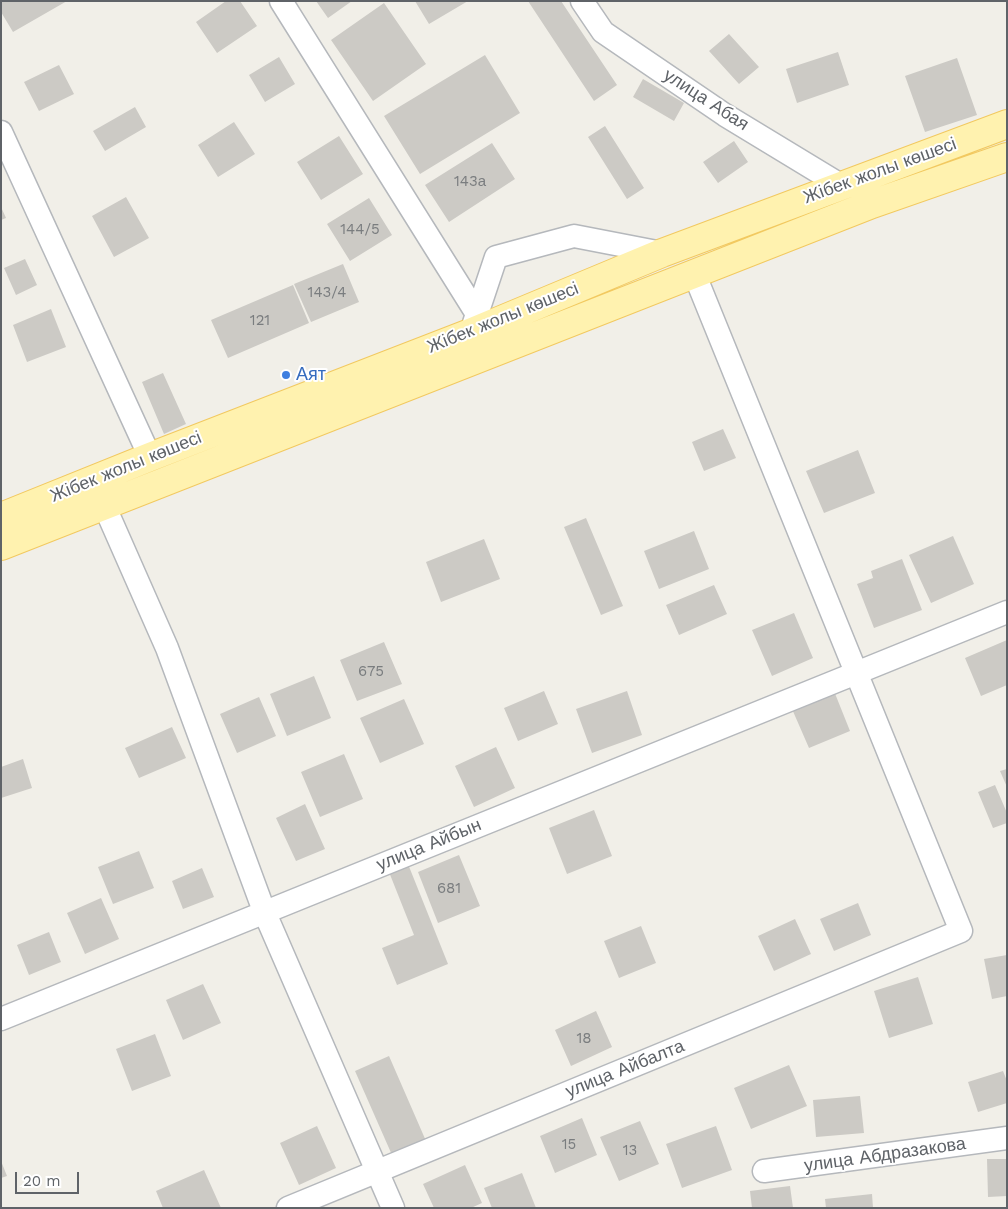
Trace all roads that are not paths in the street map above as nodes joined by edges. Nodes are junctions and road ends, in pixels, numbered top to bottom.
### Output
1 (282, 1) edge
2 (582, 1) edge
3 (1007, 124) edge
4 (1, 132) edge
5 (1007, 157) edge
6 (842, 186) junction
7 (662, 253) junction
8 (694, 273) junction
9 (474, 324) junction
10 (150, 457) junction
11 (104, 505) junction
12 (1, 517) edge
13 (1, 546) edge
14 (1007, 612) edge
15 (858, 673) junction
16 (264, 911) junction
17 (1, 1019) edge
18 (1007, 1138) edge
19 (377, 1171) junction
20 (764, 1171) dead end
21 (288, 1208) edge
22 (393, 1208) edge

1 - 9 street
2 - 6 street, улица Абая
3 - 6 main road, Жібек жолы көшесі
4 - 10 street
5 - 8 main road, Жібек жолы көшесі
6 - 7 main road, Жібек жолы көшесі
7 - 9 main road, Жібек жолы көшесі
7 - 9 street
8 - 11 main road, Жібек жолы көшесі
8 - 15 street
9 - 10 main road, Жібек жолы көшесі
10 - 12 main road, Жібек жолы көшесі
11 - 13 main road, Жібек жолы көшесі
11 - 16 street
14 - 15 street, улица Айбын
15 - 16 street, улица Айбын
15 - 19 street, улица Айбалта
16 - 17 street, улица Айбын
16 - 19 street
18 - 20 street, улица Абдразакова
19 - 21 street, улица Айбалта
19 - 22 street

